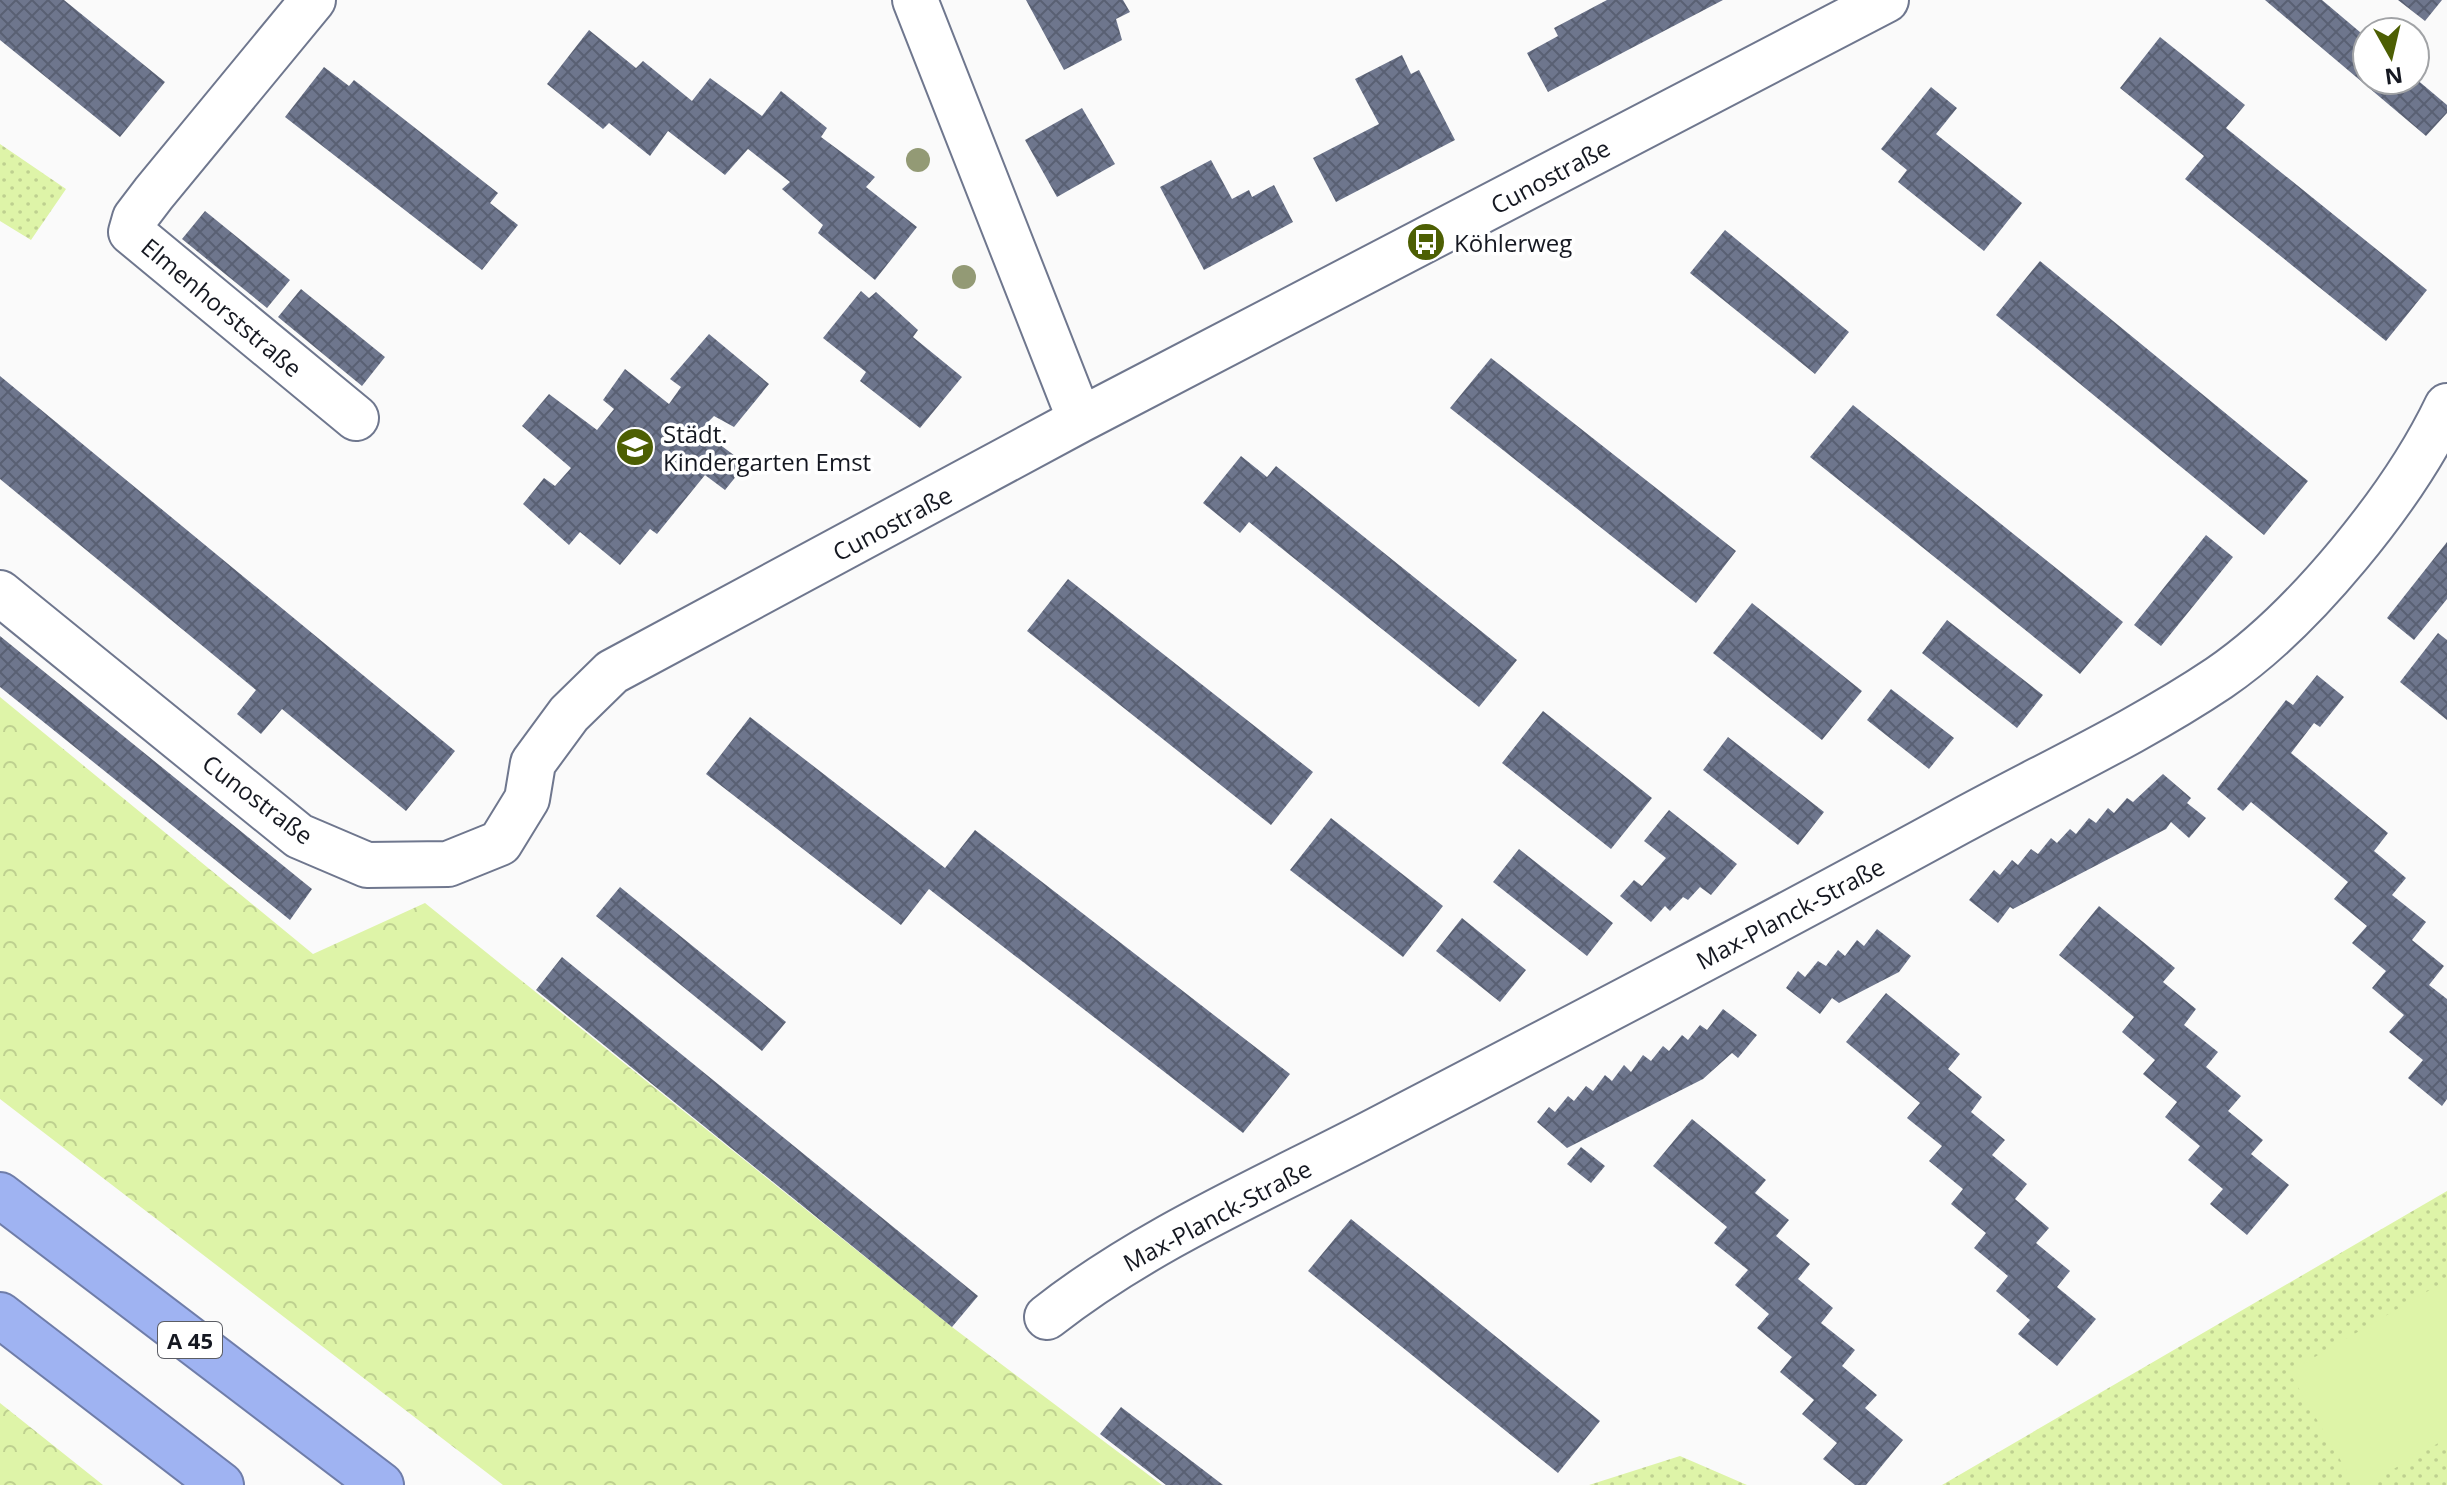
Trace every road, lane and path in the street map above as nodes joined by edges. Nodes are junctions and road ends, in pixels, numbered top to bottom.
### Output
1 (313, 0) edge
2 (915, 0) edge
3 (1886, 0) edge
4 (2447, 406) edge
5 (356, 418) dead end
6 (1080, 420) junction
7 (0, 593) edge
8 (0, 1195) edge
9 (0, 1315) edge
10 (1047, 1317) dead end
11 (221, 1485) edge
12 (381, 1485) edge

1 - 5 street, Elmenhorststraße
2 - 6 street
3 - 6 street, Cunostraße
4 - 10 street, Max-Planck-Straße
6 - 7 street, Cunostraße
8 - 12 highway, A 45
9 - 11 highway

